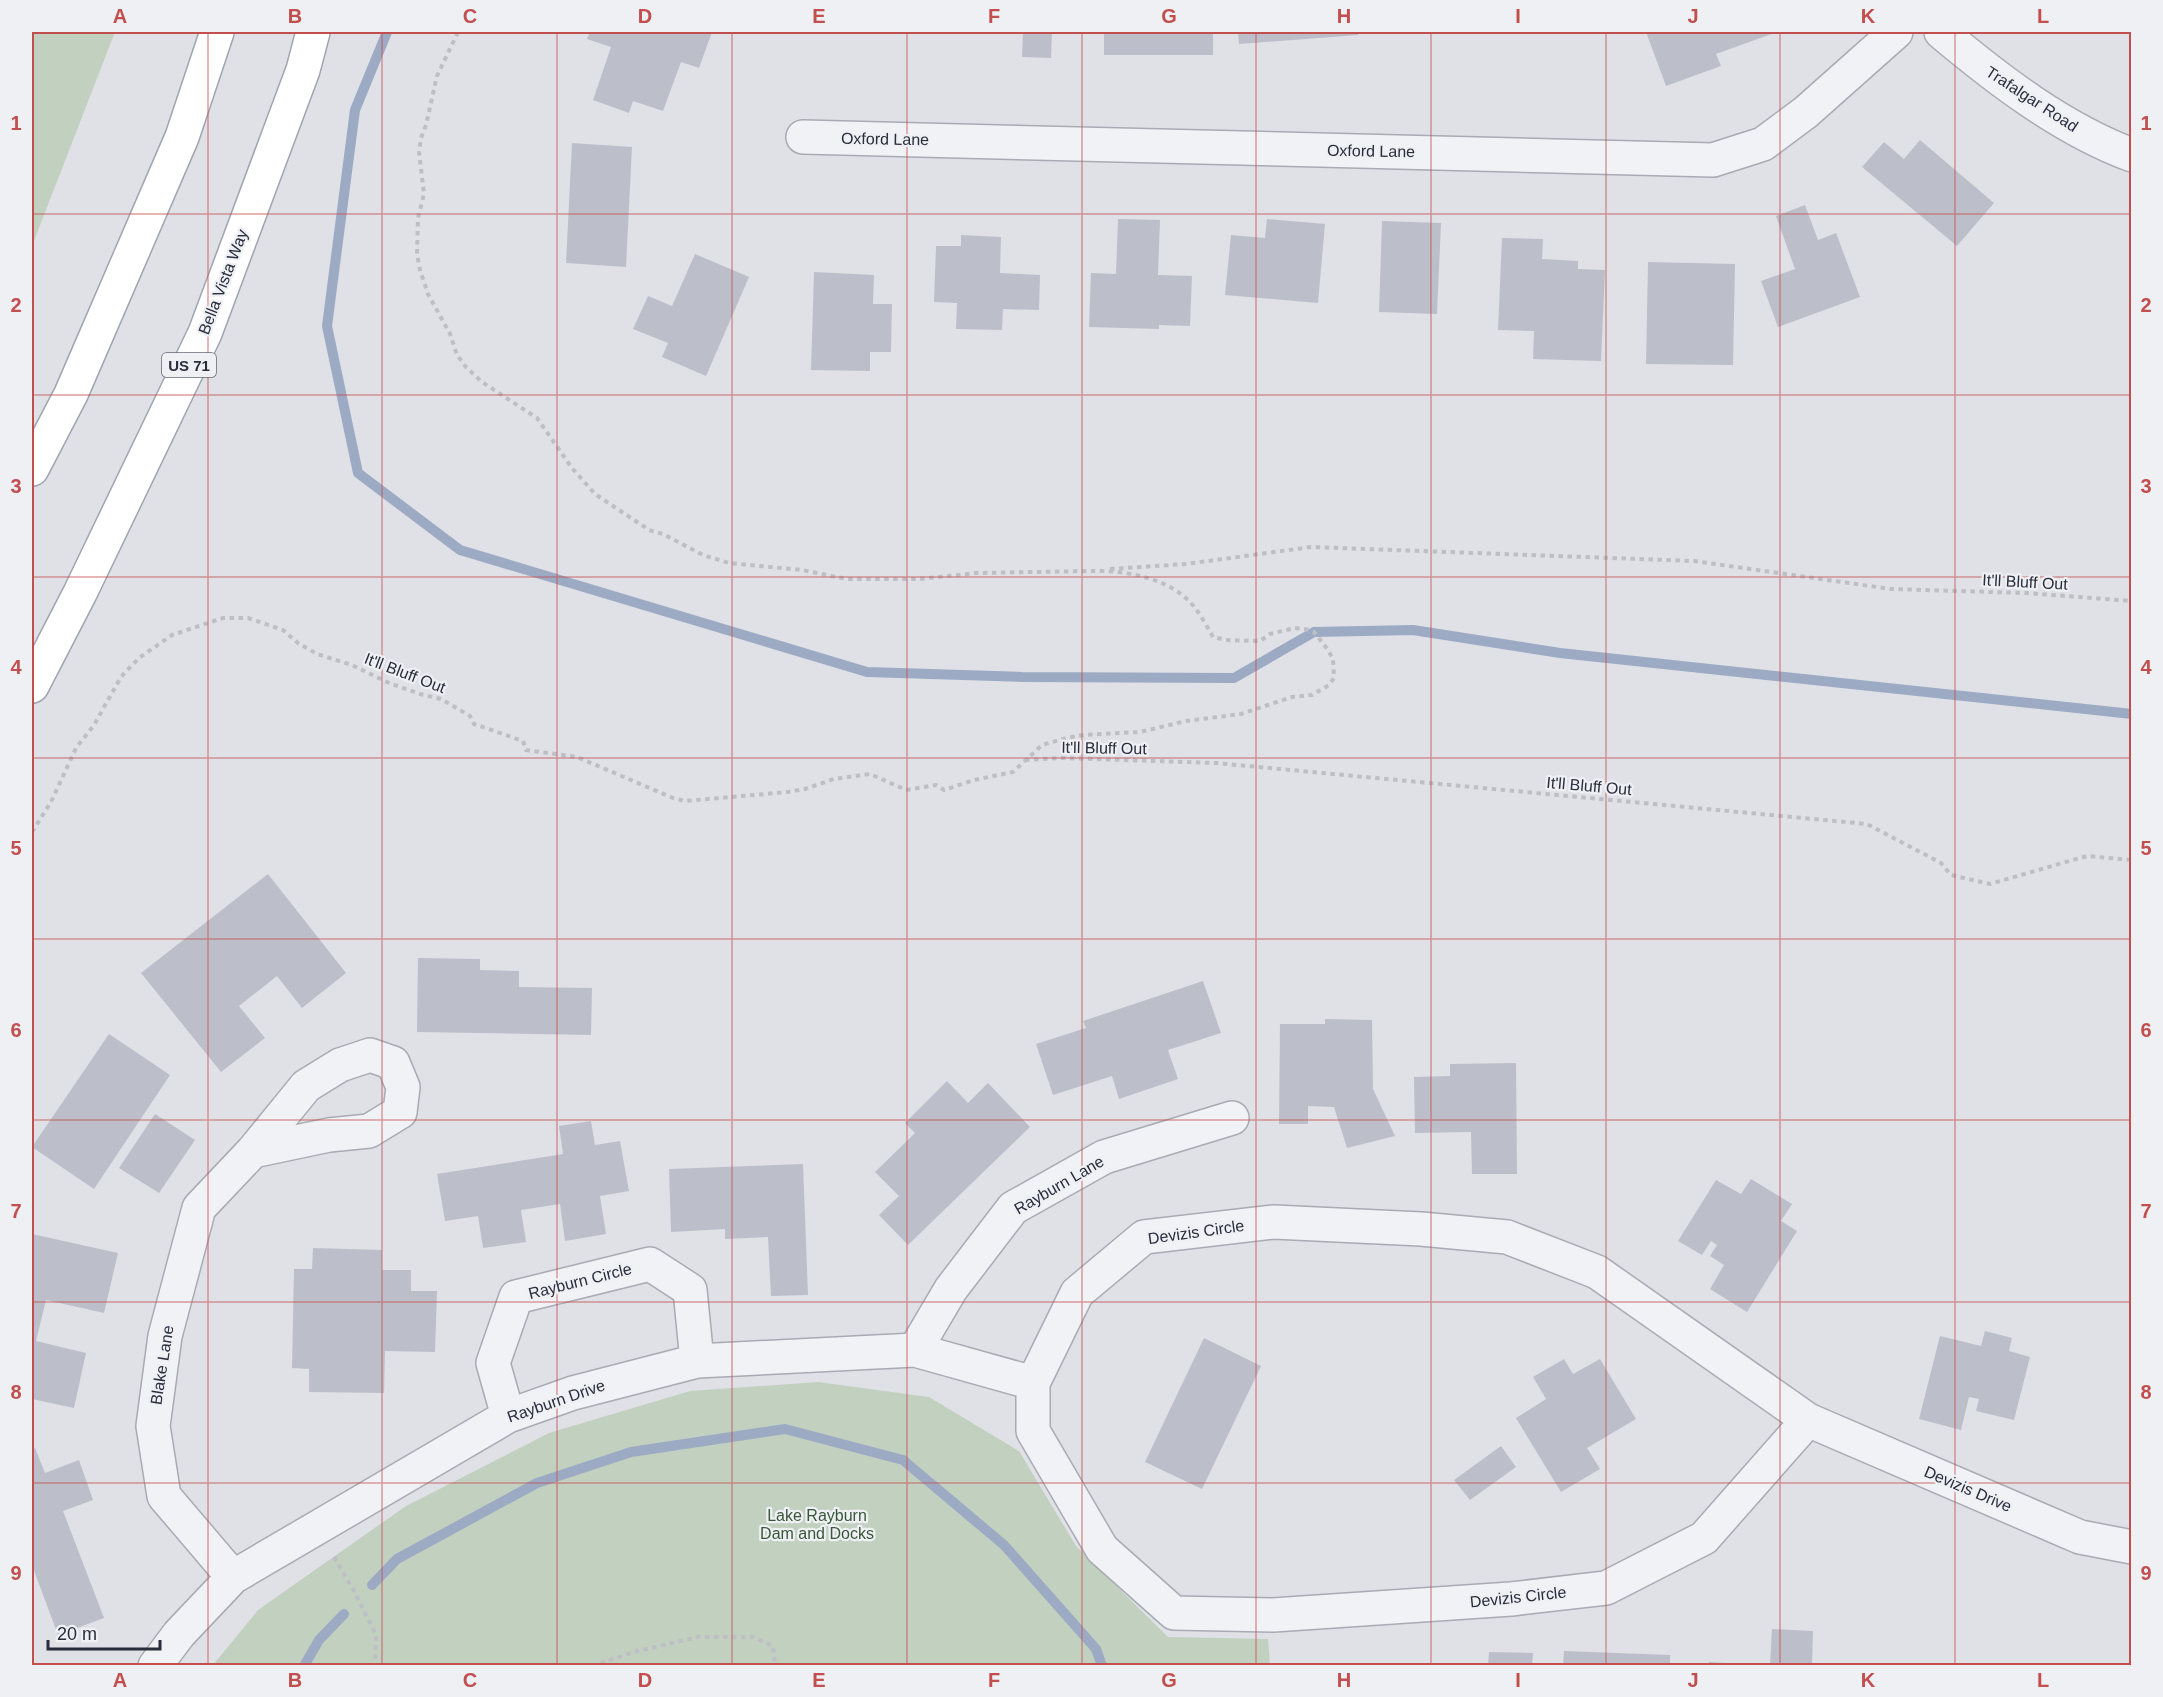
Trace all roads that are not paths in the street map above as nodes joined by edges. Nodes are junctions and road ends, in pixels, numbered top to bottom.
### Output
1 (217, 32) edge
2 (313, 32) edge
3 (1896, 32) edge
4 (1941, 32) edge
5 (803, 137) dead end
6 (2132, 155) edge
7 (32, 469) edge
8 (32, 686) edge
9 (1232, 1118) dead end
10 (252, 1151) dead end
11 (915, 1350) junction
12 (697, 1361) junction
13 (1033, 1383) junction
14 (508, 1416) junction
15 (1808, 1420) junction
16 (2132, 1547) edge
17 (233, 1577) junction
18 (155, 1665) edge

1 - 7 main road
2 - 8 main road, Bella Vista Way / US 71
3 - 5 street, Oxford Lane
4 - 6 street, Trafalgar Road
9 - 11 street, Rayburn Lane
10 - 17 street, Blake Lane
11 - 12 street, Rayburn Drive
11 - 13 street, Rayburn Drive
12 - 14 street, Rayburn Drive
12 - 14 street, Rayburn Circle
13 - 15 street, Devizis Circle
13 - 15 street, Devizis Circle
14 - 17 street, Rayburn Drive
15 - 16 street, Devizis Drive
17 - 18 street, Rayburn Drive

